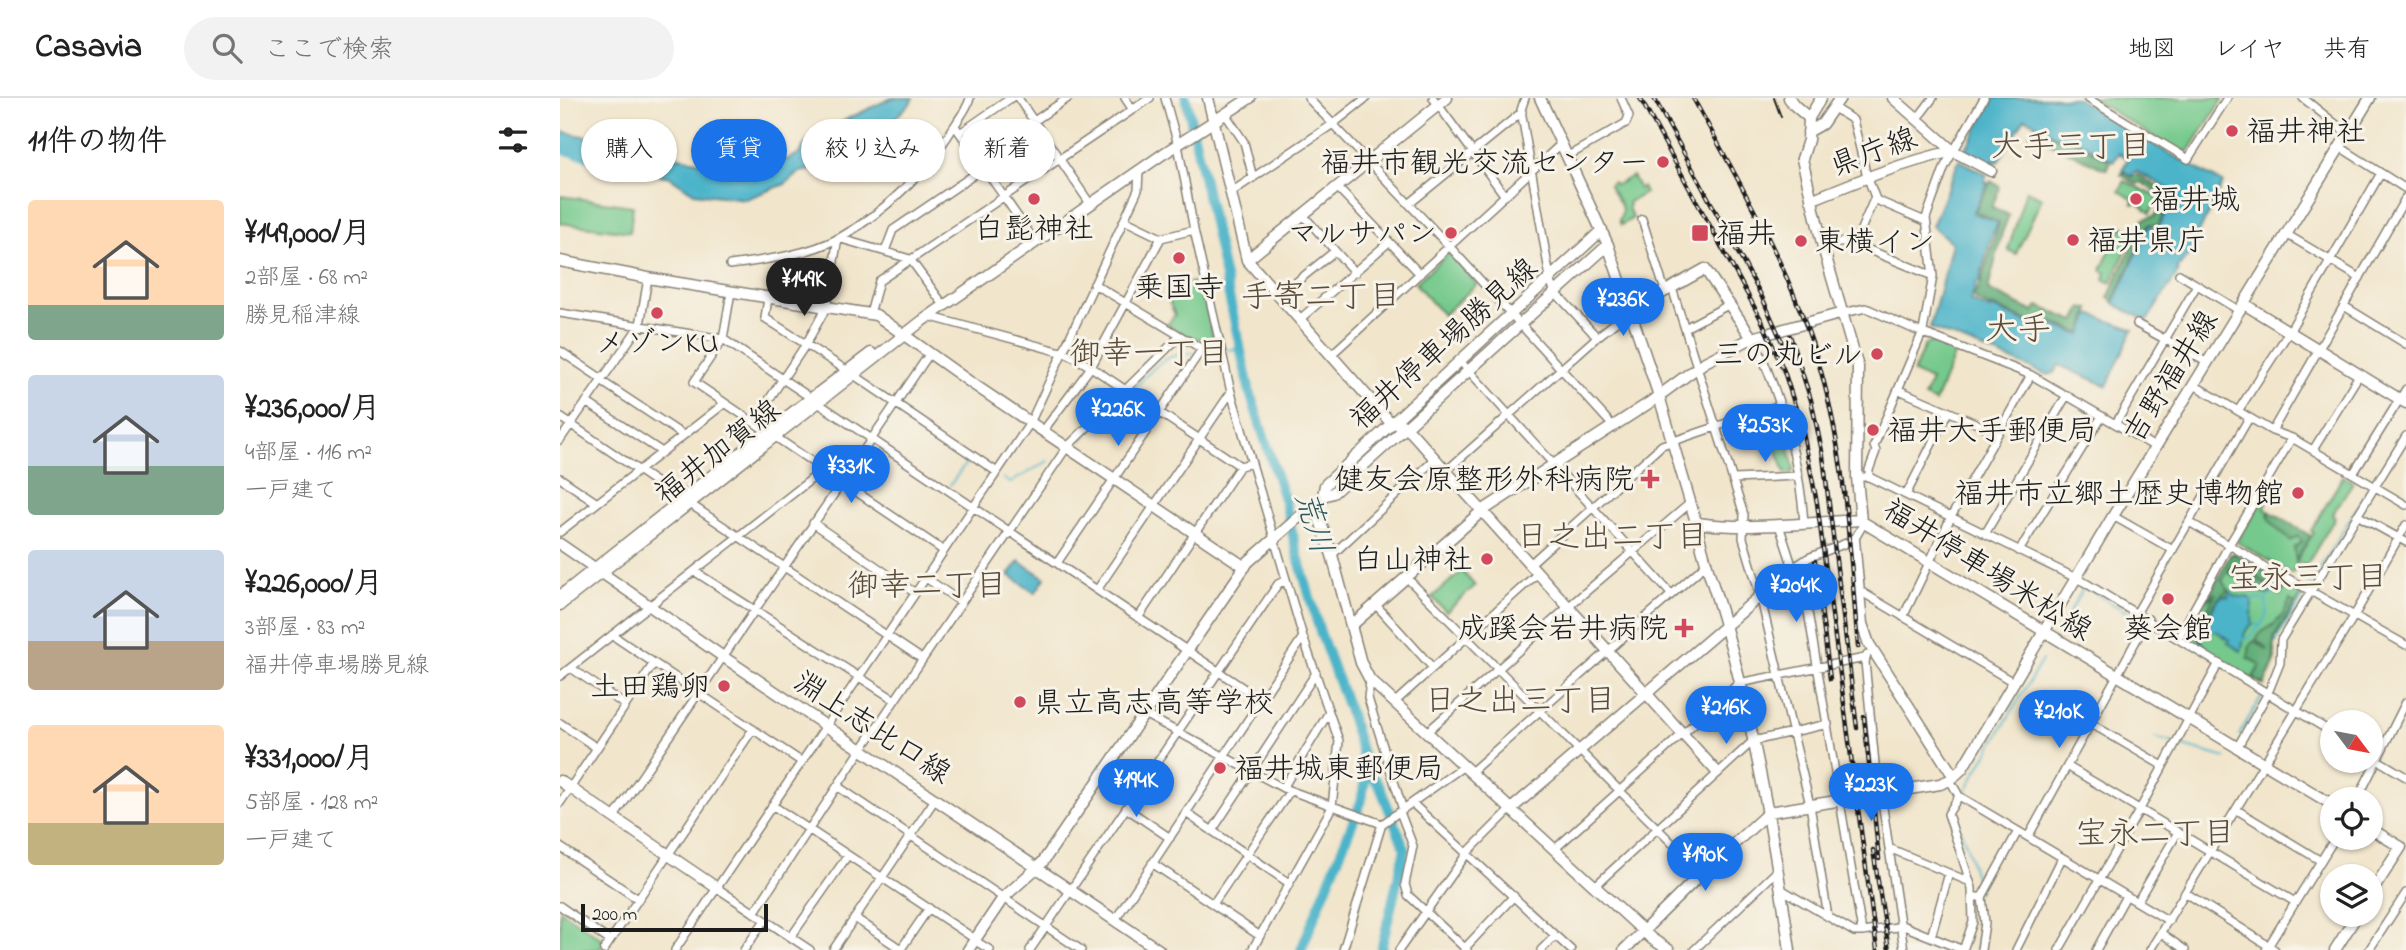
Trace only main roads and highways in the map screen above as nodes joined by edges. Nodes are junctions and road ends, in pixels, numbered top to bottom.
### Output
1 (1208, 98) edge
2 (1250, 98) edge
3 (1540, 98) edge
4 (1789, 98) edge
5 (1821, 98) edge
6 (1893, 98) edge
7 (2370, 98) edge
8 (1439, 100) edge
9 (1837, 103) edge
10 (1808, 118) junction
11 (1208, 126) junction
12 (1808, 132) junction
13 (1957, 152) junction
14 (1991, 171) dead end
15 (1811, 200) junction
16 (1602, 230) junction
17 (1608, 245) junction
18 (1247, 260) junction
19 (560, 261) edge
20 (2242, 307) junction
21 (1630, 311) junction
22 (1843, 313) junction
23 (904, 334) junction
24 (1752, 338) junction
25 (1658, 396) junction
26 (2404, 397) edge
27 (1391, 423) junction
28 (1405, 427) junction
29 (1319, 499) junction
30 (1482, 511) junction
31 (1696, 522) junction
32 (1862, 522) junction
33 (1854, 540) road end
34 (560, 544) edge
35 (1245, 567) junction
36 (1793, 568) road end
37 (599, 570) junction
38 (560, 596) edge
39 (560, 605) edge
40 (1725, 624) junction
41 (1352, 625) junction
42 (2042, 632) junction
43 (1645, 693) junction
44 (1717, 772) road end
45 (1952, 779) junction
46 (560, 781) edge
47 (2320, 797) edge
48 (1511, 809) junction
49 (1769, 812) junction
50 (2383, 835) edge
51 (2404, 845) edge
52 (1038, 867) junction
53 (2383, 876) edge
54 (717, 888) road end
55 (2349, 927) edge
56 (1644, 930) junction
57 (1152, 948) edge
58 (968, 950) edge
59 (1623, 950) edge
60 (1669, 950) edge
61 (1790, 950) edge
62 (2335, 950) edge

1 - 11 main road
2 - 11 main road, 福井加賀線
3 - 16 main road
4 - 10 main road
5 - 10 main road
6 - 13 main road
7 - 20 main road, 吉野福井線
8 - 18 main road
9 - 12 main road
10 - 12 main road
11 - 18 main road
11 - 23 main road, 福井加賀線
12 - 15 main road, 福井停車場米松線
13 - 14 main road
13 - 15 main road, 県庁線
15 - 22 main road, 福井停車場米松線
16 - 17 main road
16 - 27 main road, 福井停車場勝見線
17 - 21 main road
17 - 28 main road, 福井停車場勝見線
18 - 27 main road
19 - 23 main road
20 - 26 main road
20 - 42 main road, 吉野福井線
21 - 24 main road
21 - 25 main road
22 - 24 main road
22 - 32 main road, 福井停車場米松線
23 - 35 main road
23 - 37 main road, 福井加賀線
24 - 25 main road
25 - 30 main road
25 - 31 main road
27 - 28 main road
27 - 29 main road, 福井停車場勝見線
28 - 29 main road, 福井停車場勝見線
28 - 30 main road
29 - 35 main road, 福井停車場勝見線
29 - 41 main road
30 - 41 main road
30 - 43 main road
31 - 32 main road
31 - 40 main road
32 - 42 main road, 福井停車場米松線
33 - 45 main road
34 - 37 main road, 淵上志比口線
35 - 52 main road, 福井停車場勝見線
36 - 40 main road
37 - 38 main road, 福井加賀線
37 - 39 main road, 福井加賀線
37 - 52 main road, 淵上志比口線
40 - 43 main road
40 - 49 main road
41 - 48 main road
42 - 45 main road, 吉野福井線
42 - 47 main road, 福井停車場米松線
43 - 44 main road
43 - 48 main road
45 - 49 main road
46 - 54 main road
48 - 56 main road
49 - 56 main road
49 - 61 main road
50 - 51 main road
51 - 53 main road
52 - 57 main road, 淵上志比口線
52 - 58 main road, 福井停車場勝見線
55 - 62 main road
56 - 59 main road
56 - 60 main road

